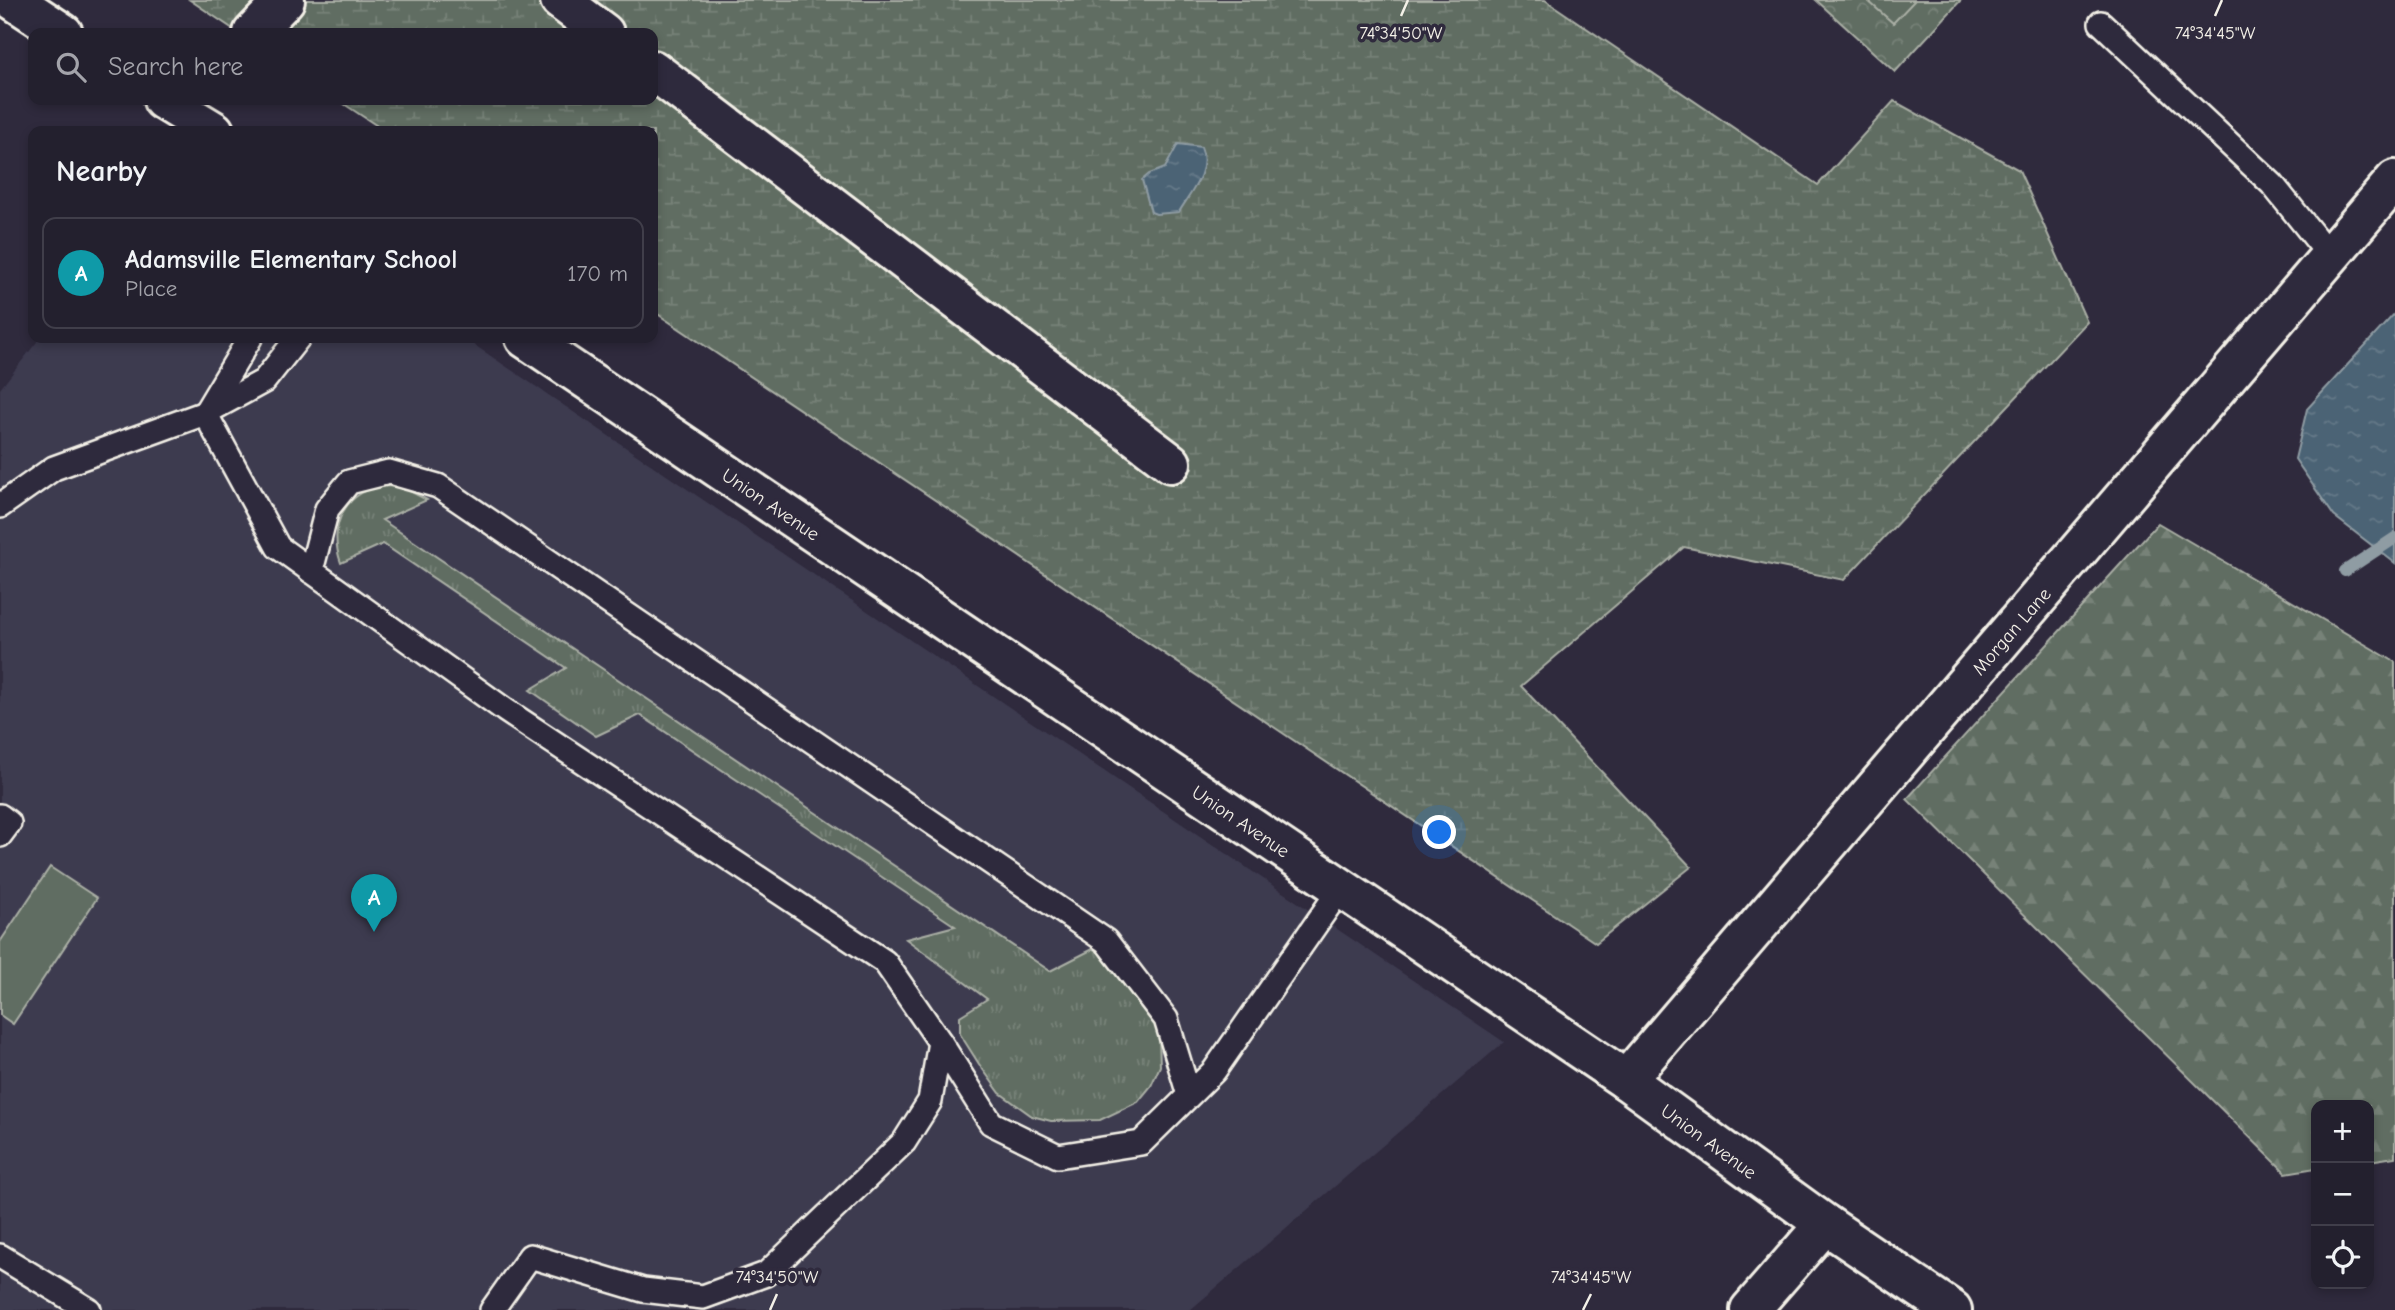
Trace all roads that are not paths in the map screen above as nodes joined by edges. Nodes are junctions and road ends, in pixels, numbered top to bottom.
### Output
1 (13, 0) edge
2 (285, 0) edge
3 (560, 0) edge
4 (2101, 23) dead end
5 (55, 28) edge
6 (258, 28) edge
7 (597, 28) edge
8 (658, 74) edge
9 (180, 105) edge
10 (207, 126) edge
11 (2395, 180) edge
12 (2330, 256) junction
13 (247, 343) edge
14 (294, 343) edge
15 (533, 343) edge
16 (205, 413) junction
17 (1171, 463) dead end
18 (0, 506) edge
19 (311, 571) junction
20 (0, 816) edge
21 (0, 835) edge
22 (1341, 888) junction
23 (940, 1042) junction
24 (1626, 1080) junction
25 (1189, 1095) junction
26 (1825, 1224) junction
27 (0, 1256) edge
28 (89, 1310) edge
29 (492, 1310) edge
30 (1751, 1310) edge
31 (1952, 1310) edge

1 - 5 street
2 - 6 street
3 - 7 street
4 - 12 lane
8 - 17 street
9 - 10 street
11 - 12 street, Morgan Lane
12 - 24 street, Morgan Lane
13 - 16 lane
14 - 16 lane
15 - 22 street, Union Avenue
16 - 18 lane
16 - 19 lane
19 - 23 lane
19 - 25 lane
20 - 21 lane
22 - 24 street, Union Avenue
22 - 25 lane
23 - 25 lane
23 - 29 lane
24 - 26 street, Union Avenue
26 - 30 street
26 - 31 street, Union Avenue
27 - 28 lane

